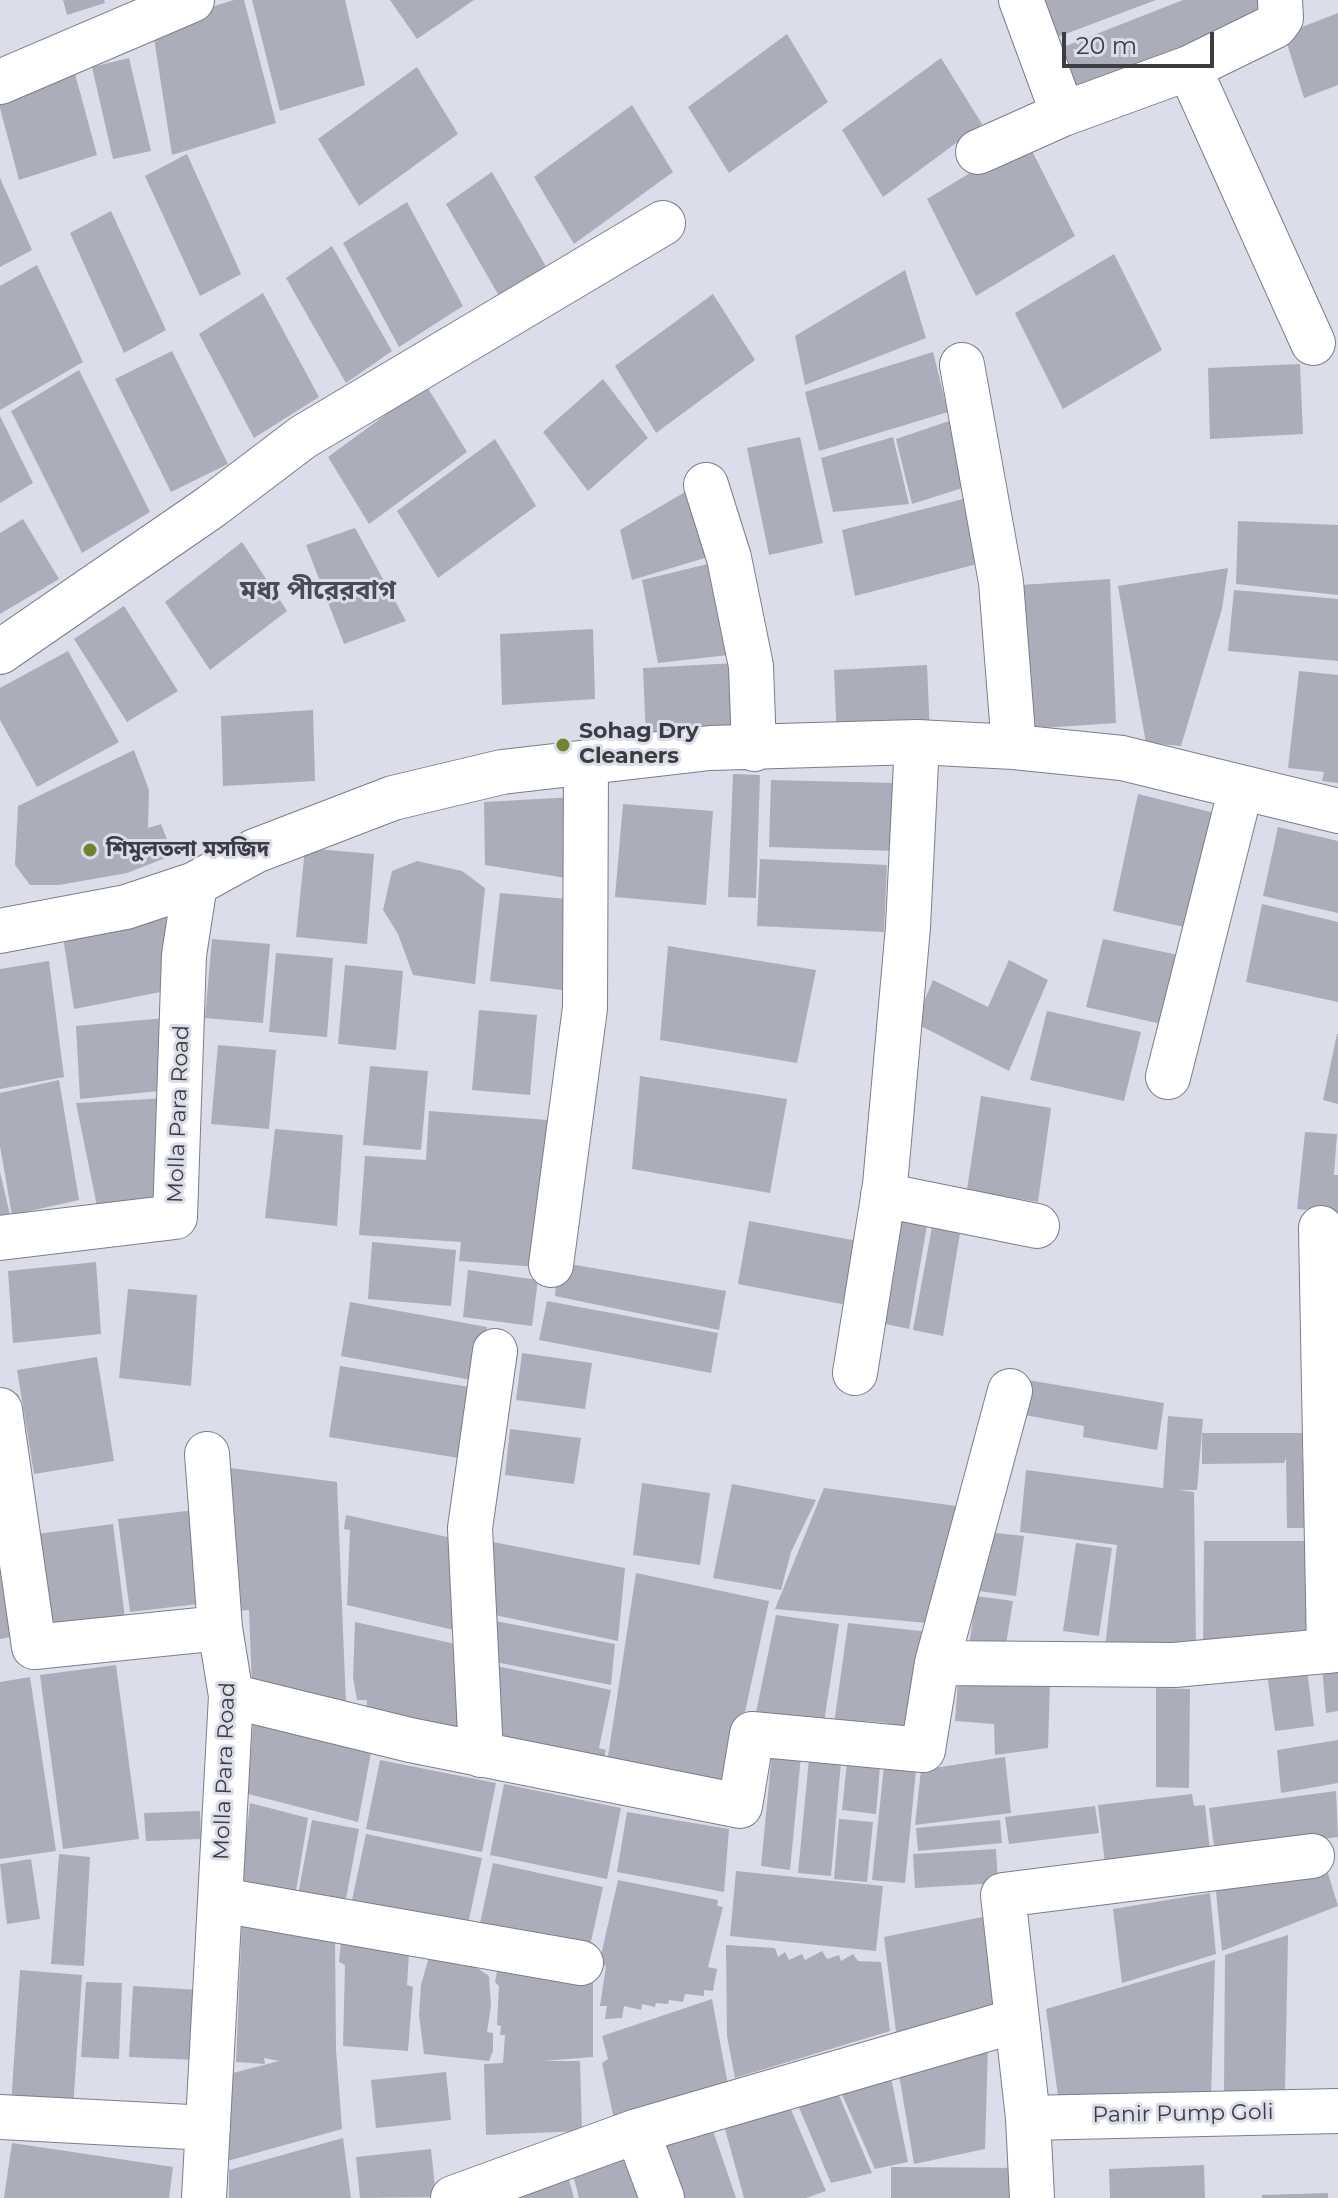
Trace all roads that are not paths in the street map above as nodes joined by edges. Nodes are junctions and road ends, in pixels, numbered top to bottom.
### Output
1 (192, 0) edge
2 (1021, 0) edge
3 (1280, 0) edge
4 (1189, 68) junction
5 (1, 79) edge
6 (1063, 114) junction
7 (978, 152) dead end
8 (663, 223) dead end
9 (1313, 343) dead end
10 (962, 365) dead end
11 (706, 485) dead end
12 (0, 652) edge
13 (917, 742) junction
14 (1014, 747) junction
15 (754, 749) junction
16 (586, 765) junction
17 (1241, 788) junction
18 (1338, 811) edge
19 (195, 884) junction
20 (0, 931) edge
21 (1168, 1077) dead end
22 (883, 1195) junction
23 (1037, 1226) dead end
24 (1321, 1228) dead end
25 (0, 1238) edge
26 (551, 1265) dead end
27 (495, 1351) dead end
28 (855, 1373) dead end
29 (1010, 1391) dead end
30 (0, 1410) edge
31 (207, 1454) dead end
32 (220, 1628) junction
33 (17, 1649) edge
34 (1333, 1650) edge
35 (937, 1663) junction
36 (231, 1696) junction
37 (481, 1755) junction
38 (1312, 1856) dead end
39 (221, 1900) junction
40 (581, 1963) dead end
41 (1015, 2021) junction
42 (1338, 2111) edge
43 (0, 2117) edge
44 (1028, 2118) junction
45 (208, 2128) junction
46 (637, 2131) junction
47 (204, 2198) edge
48 (453, 2198) edge
49 (662, 2198) edge
50 (1032, 2198) edge

1 - 5 street
2 - 6 street
3 - 4 street
4 - 6 street
4 - 9 street
6 - 7 street
8 - 12 street
10 - 14 street
11 - 15 street
13 - 14 street
13 - 15 street
13 - 22 street
14 - 17 street
15 - 16 street
16 - 19 street
16 - 26 street
17 - 18 street
17 - 21 street
19 - 20 street
19 - 25 street, Molla Para Road
22 - 23 street
22 - 28 street
24 - 34 street
27 - 37 street
29 - 35 street
30 - 33 street
31 - 32 street, Molla Para Road
32 - 33 street
32 - 36 street, Molla Para Road
34 - 35 street
35 - 37 street
36 - 37 street
36 - 39 street, Molla Para Road
38 - 41 street
39 - 40 street
39 - 45 street, Molla Para Road
41 - 44 street
41 - 46 street
42 - 44 street, Panir Pump Goli
43 - 45 street
44 - 50 street
45 - 47 street, Molla Para Road
46 - 48 street
46 - 49 street

